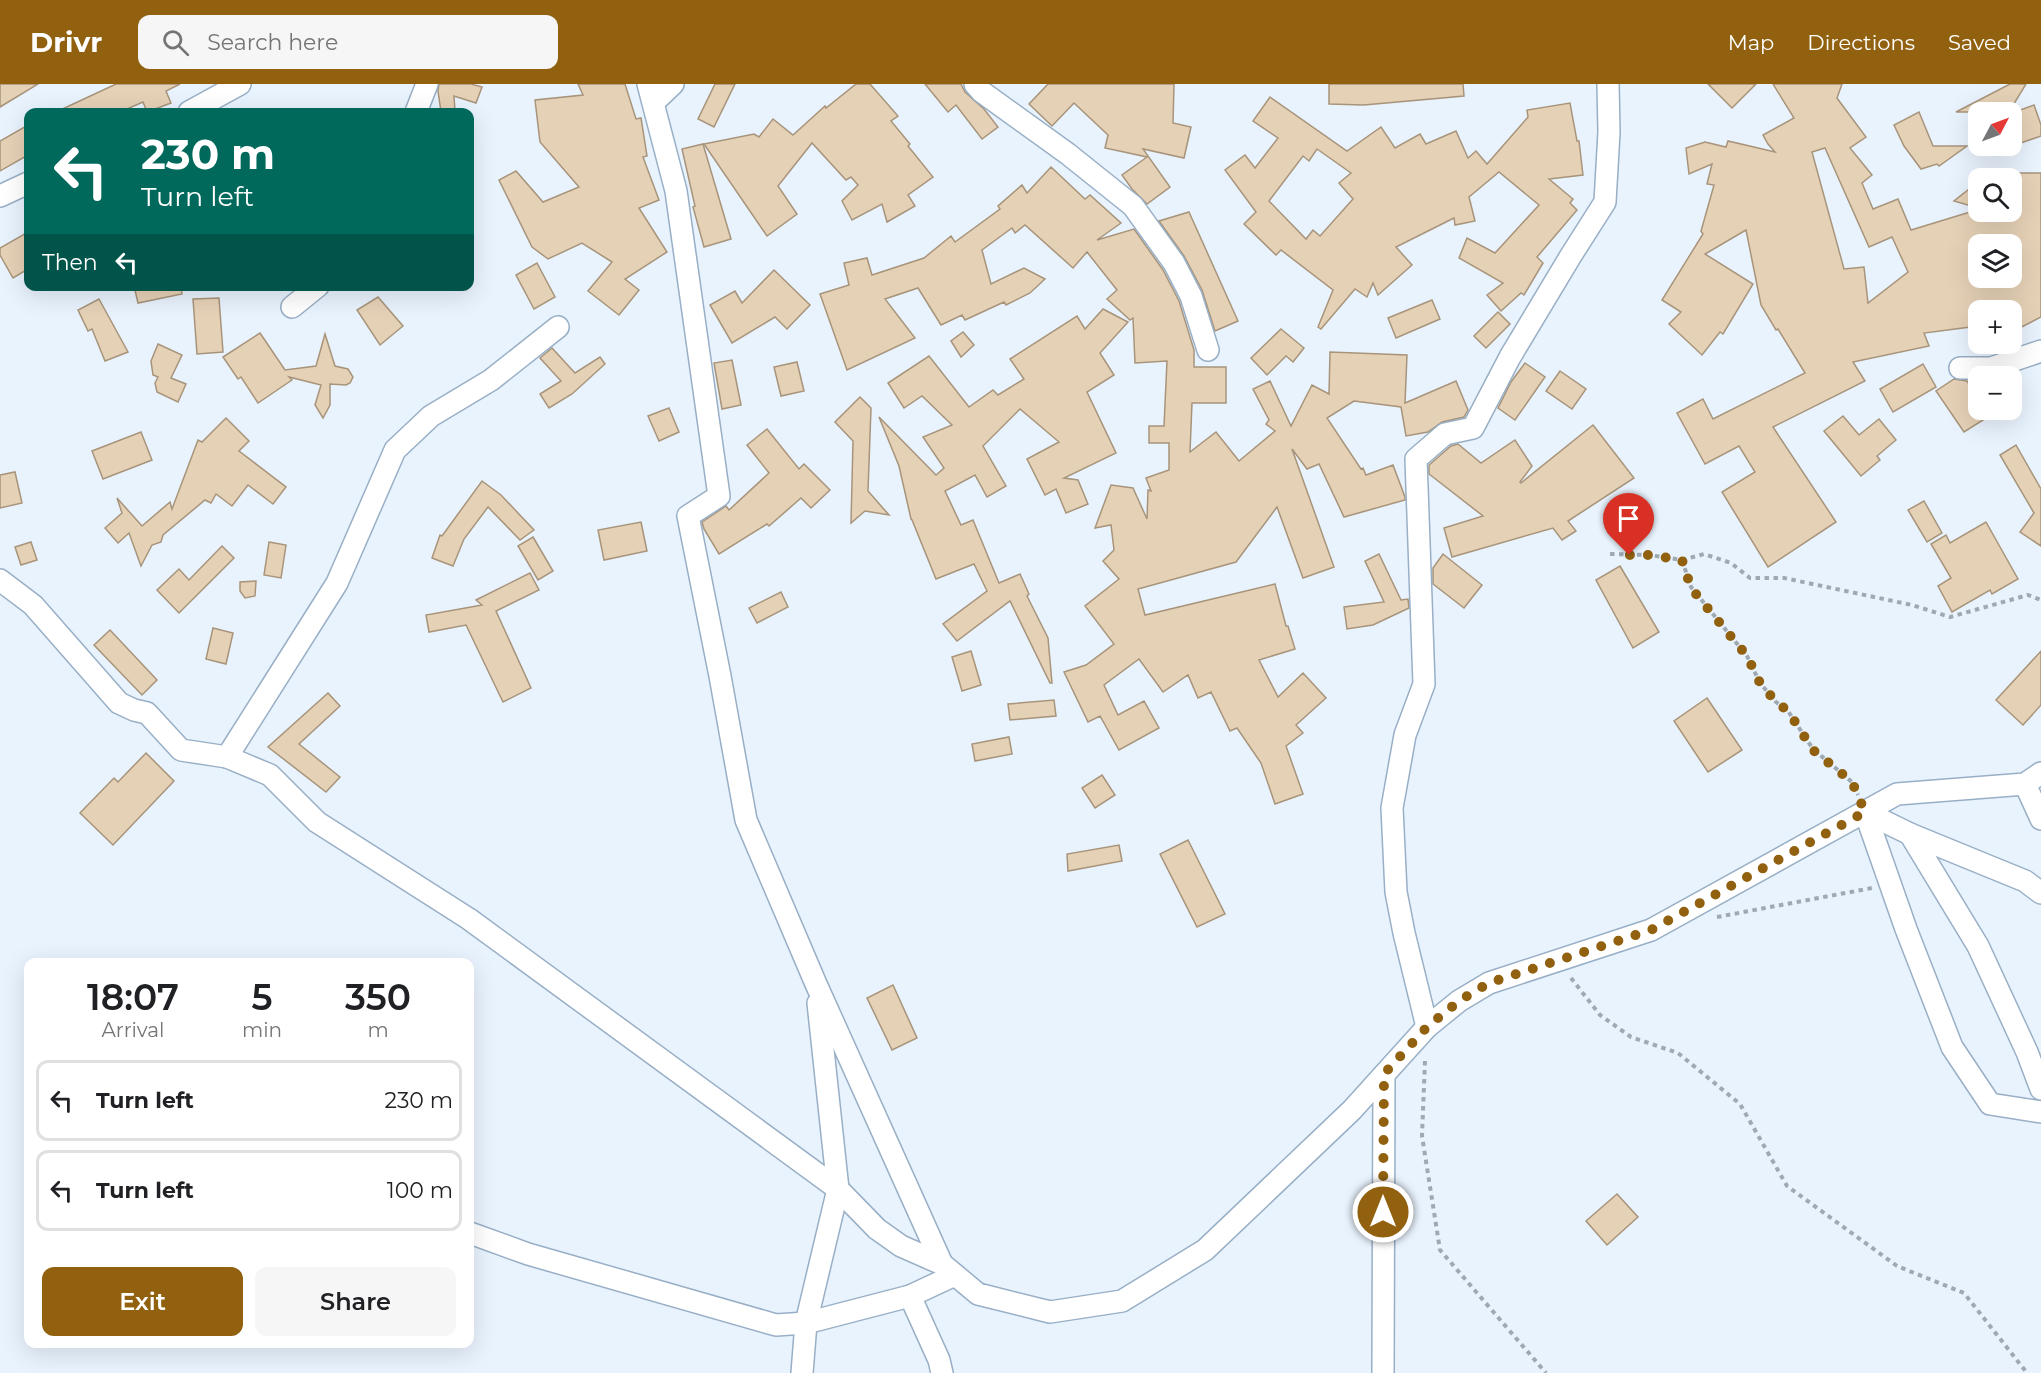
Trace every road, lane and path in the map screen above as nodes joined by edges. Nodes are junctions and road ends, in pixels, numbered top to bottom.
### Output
1 (240, 84) edge
2 (427, 84) edge
3 (673, 84) edge
4 (975, 84) edge
5 (1608, 84) edge
6 (651, 93) edge
7 (196, 108) edge
8 (418, 108) edge
9 (24, 185) edge
10 (0, 196) edge
11 (312, 291) edge
12 (292, 307) dead end
13 (558, 327) dead end
14 (1208, 350) dead end
15 (2041, 351) edge
16 (1960, 368) dead end
17 (1610, 554) dead end
18 (1682, 560) junction
19 (0, 580) edge
20 (2041, 600) edge
21 (227, 757) junction
22 (2033, 778) edge
23 (1865, 812) junction
24 (2041, 819) edge
25 (1910, 834) junction
26 (1891, 885) junction
27 (2041, 893) edge
28 (1708, 919) dead end
29 (1557, 961) junction
30 (816, 984) junction
31 (1427, 1027) junction
32 (1425, 1060) dead end
33 (1384, 1074) junction
34 (2041, 1089) edge
35 (2041, 1112) edge
36 (838, 1189) junction
37 (474, 1234) edge
38 (948, 1269) junction
39 (910, 1296) junction
40 (806, 1323) junction
41 (802, 1373) edge
42 (942, 1373) edge
43 (1383, 1373) edge
44 (1546, 1373) edge
45 (2027, 1373) edge

1 - 7 street
2 - 8 street
3 - 6 street
4 - 14 street
5 - 31 street
6 - 30 street
9 - 10 street
11 - 12 street
13 - 21 street
15 - 16 street
17 - 18 path
18 - 20 path
18 - 23 path
19 - 21 street
21 - 36 street
22 - 23 street
22 - 24 street
23 - 25 street
23 - 26 street
23 - 29 street
25 - 27 street
25 - 34 street
26 - 28 path
26 - 35 street
29 - 31 street
29 - 45 path
30 - 36 street
30 - 38 street
31 - 33 street
32 - 44 path
33 - 38 street
33 - 43 street
36 - 38 street
36 - 40 street
37 - 40 street
38 - 39 street
39 - 40 street
39 - 42 street
40 - 41 street

